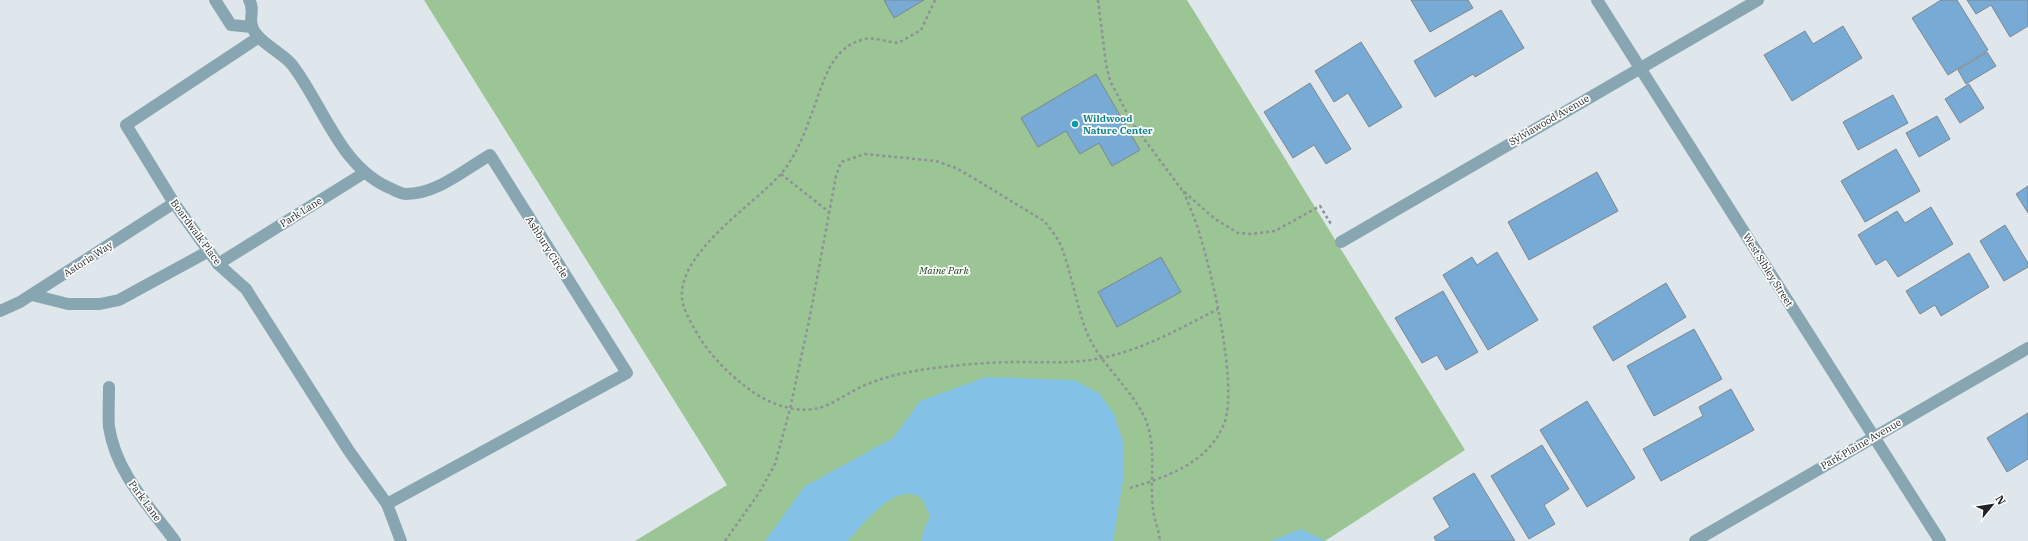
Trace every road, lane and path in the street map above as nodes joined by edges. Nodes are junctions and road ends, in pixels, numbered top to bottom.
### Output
1 (215, 0) edge
2 (249, 0) edge
3 (935, 0) edge
4 (1098, 0) edge
5 (1597, 0) edge
6 (1758, 0) edge
7 (252, 27) junction
8 (259, 37) junction
9 (1640, 67) junction
10 (364, 173) junction
11 (781, 174) junction
12 (1182, 190) junction
13 (174, 203) junction
14 (829, 212) junction
15 (1341, 242) joint
16 (209, 251) junction
17 (218, 264) junction
18 (32, 295) junction
19 (1218, 310) junction
20 (0, 311) edge
21 (2028, 348) edge
22 (1102, 358) junction
23 (109, 387) dead end
24 (790, 409) junction
25 (1873, 436) junction
26 (1152, 481) junction
27 (1130, 488) dead end
28 (387, 504) junction
29 (175, 541) edge
30 (401, 541) edge
31 (725, 541) edge
32 (1160, 541) edge
33 (1695, 541) edge
34 (1940, 541) edge

1 - 7 street
2 - 7 street
3 - 11 path
4 - 12 path
5 - 9 street, West Sibley Street
6 - 9 street, Sylviawood Avenue
7 - 8 street
8 - 10 street, Ashbury Circle
8 - 13 street, Boardwalk Place
9 - 15 street, Sylviawood Avenue
9 - 25 street, West Sibley Street
10 - 17 street, Park Lane
10 - 28 street, Ashbury Circle
11 - 14 path
11 - 24 path
12 - 15 path
12 - 19 path
13 - 16 street, Boardwalk Place
13 - 18 street, Astoria Way
14 - 22 path
14 - 24 path
16 - 17 street, Boardwalk Place
16 - 18 street
17 - 28 street, Boardwalk Place
18 - 20 street, Astoria Way
19 - 22 path
19 - 26 path
21 - 25 street, Park Plaine Avenue
22 - 24 path
22 - 26 path
23 - 29 street, Park Lane
24 - 31 path
25 - 33 street, Park Plaine Avenue
25 - 34 street, West Sibley Street
26 - 27 path
26 - 32 path
28 - 30 street, Boardwalk Place

